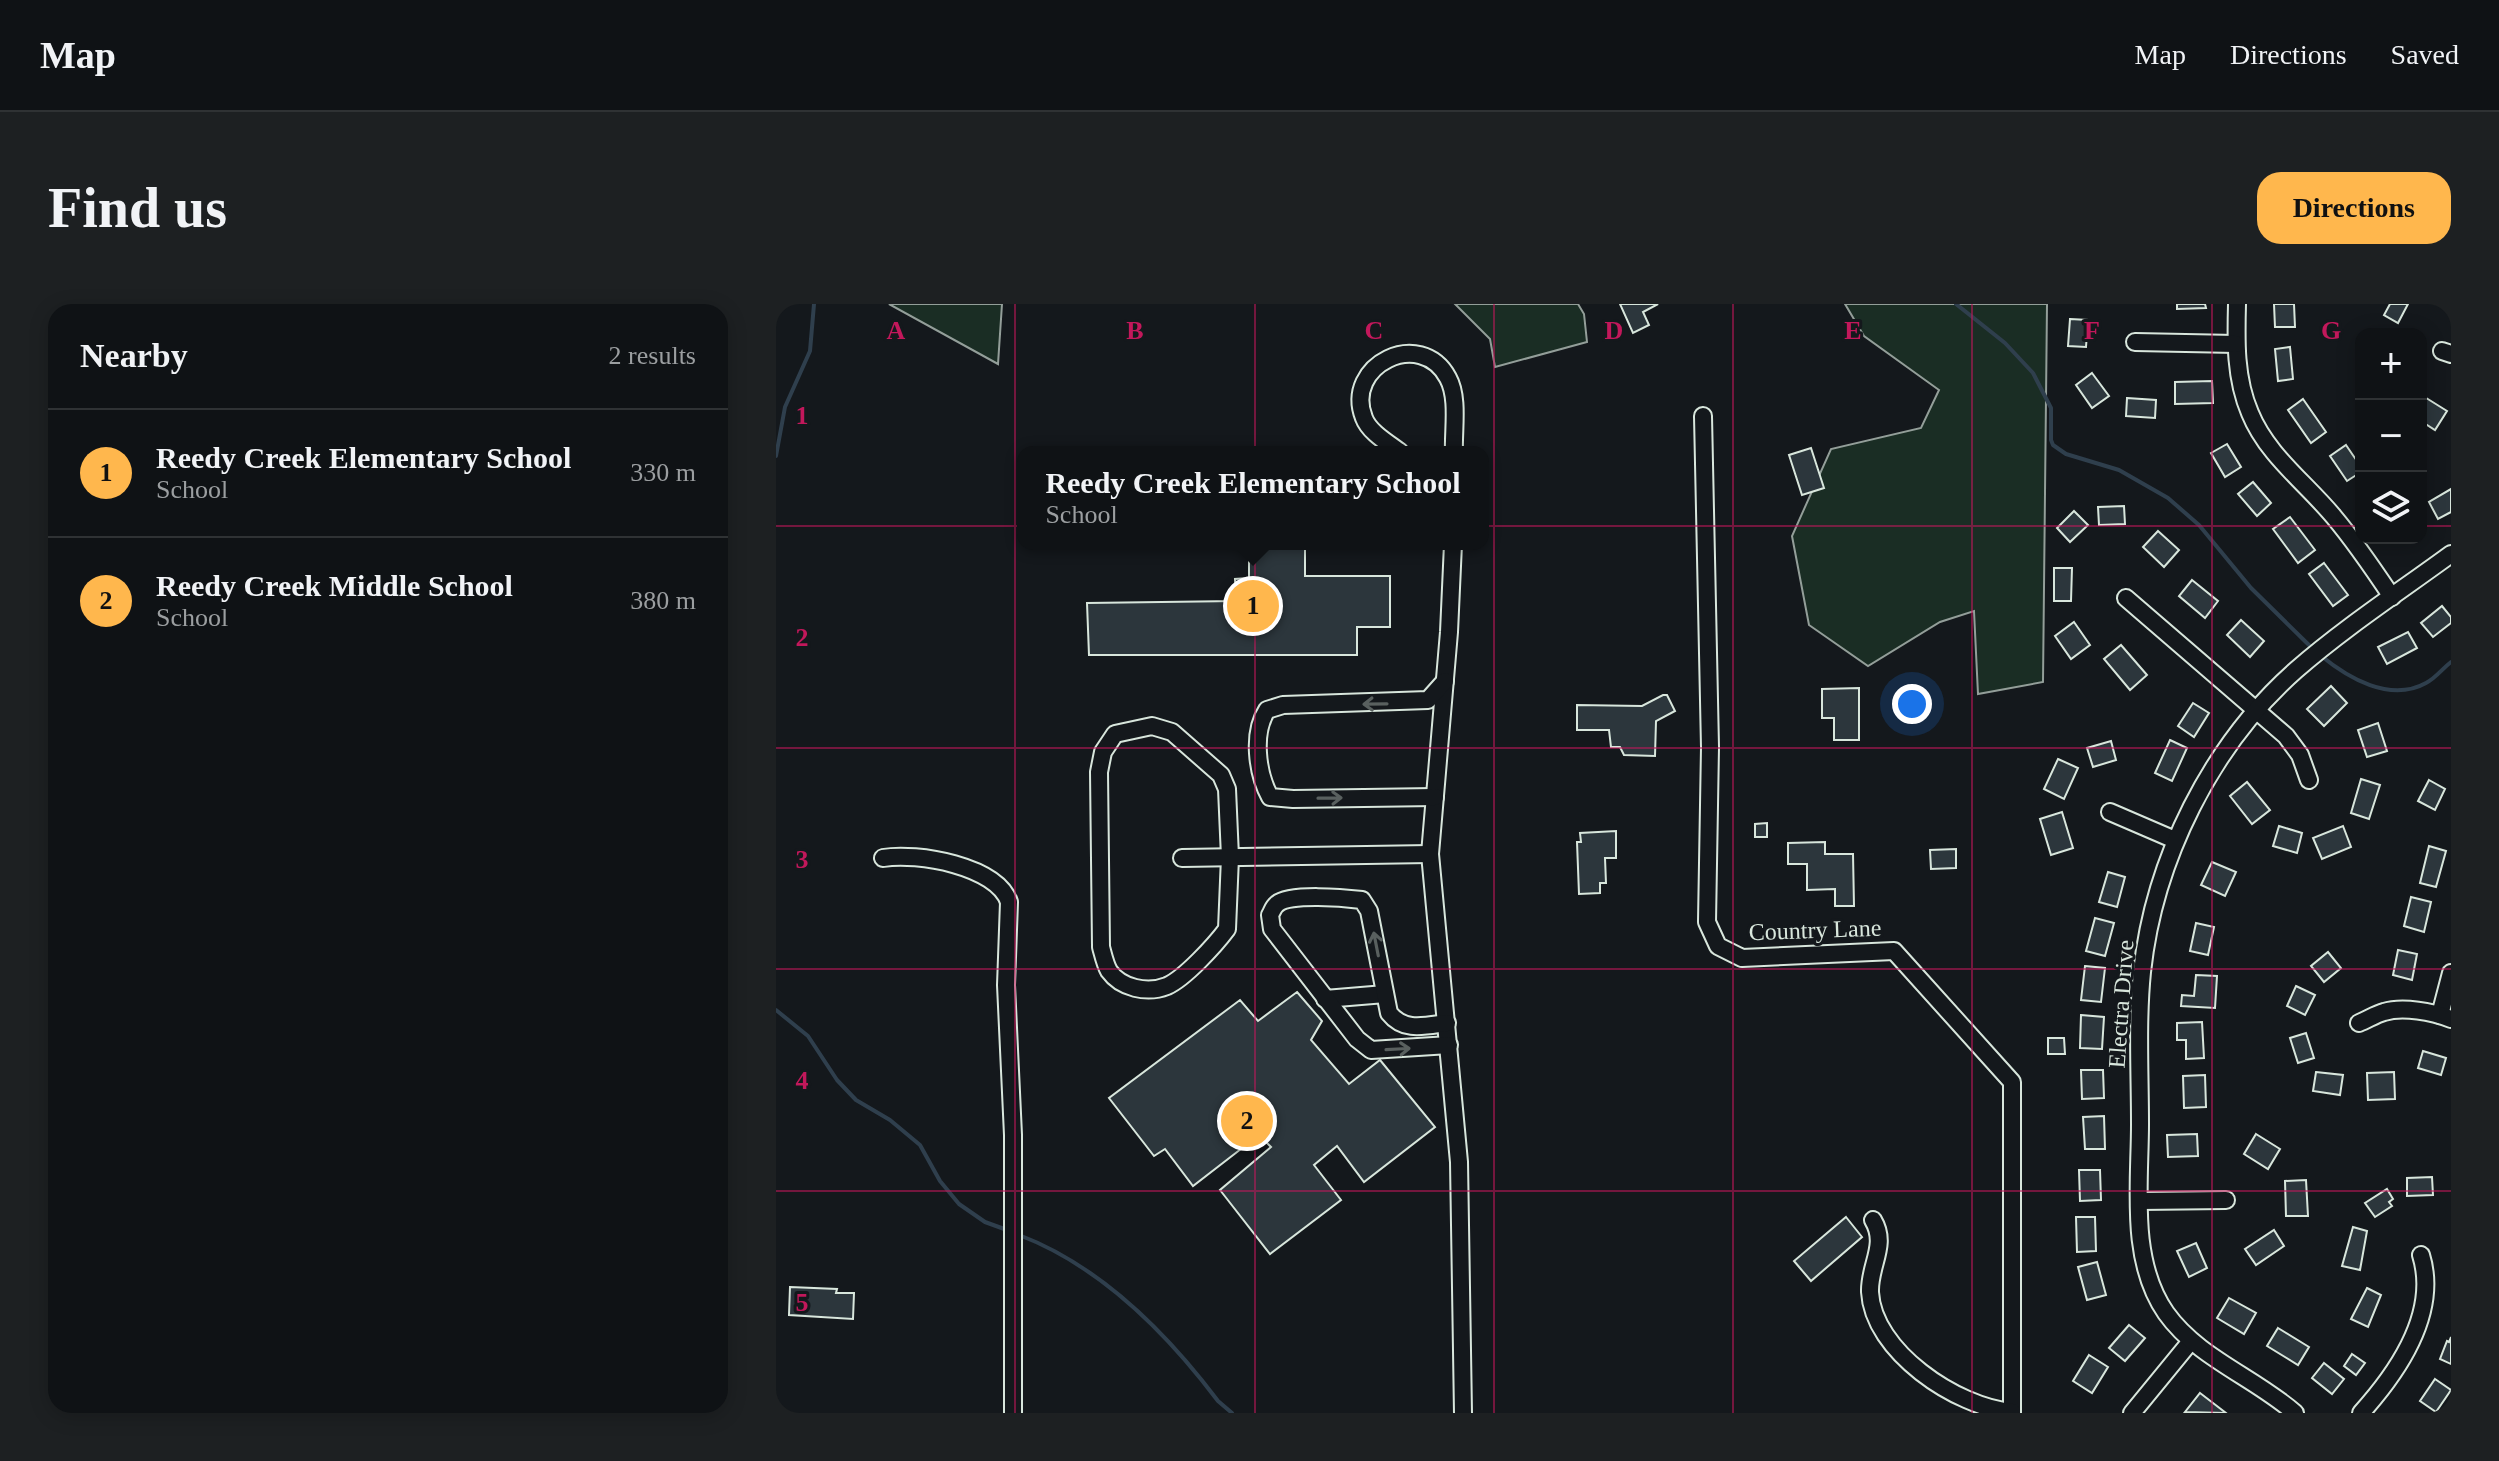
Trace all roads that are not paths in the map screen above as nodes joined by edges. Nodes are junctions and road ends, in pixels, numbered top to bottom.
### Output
1 (2237, 304) edge
2 (2135, 342) dead end
3 (2236, 344) junction
4 (1703, 416) dead end
5 (1392, 446) edge
6 (1454, 446) edge
7 (1453, 550) edge
8 (2451, 554) edge
9 (2392, 597) junction
10 (2126, 598) dead end
11 (1445, 681) junction
12 (2257, 711) junction
13 (2309, 780) dead end
14 (1435, 797) junction
15 (2110, 812) dead end
16 (2175, 840) junction
17 (1430, 854) junction
18 (1230, 857) junction
19 (883, 858) dead end
20 (1182, 858) dead end
21 (2451, 973) edge
22 (1385, 994) junction
23 (1325, 999) junction
24 (2446, 1017) edge
25 (1447, 1023) junction
26 (2359, 1023) dead end
27 (1449, 1045) junction
28 (2226, 1200) dead end
29 (2140, 1201) junction
30 (1873, 1220) dead end
31 (2421, 1255) dead end
32 (2191, 1341) junction
33 (1013, 1413) edge
34 (1463, 1413) edge
35 (2012, 1413) edge
36 (2132, 1413) edge
37 (2295, 1413) edge
38 (2361, 1413) edge

1 - 3 street
2 - 3 street
3 - 9 street
4 - 35 street, Country Lane
5 - 6 street
7 - 11 street
8 - 9 street, Electra Drive
9 - 12 street, Electra Drive
10 - 12 street
11 - 14 street
11 -> 14 street
12 - 13 street
12 - 16 street, Electra Drive
14 - 17 street
15 - 16 street
16 - 29 street, Electra Drive
17 - 18 street
17 - 25 street
18 - 18 street
18 - 20 street
19 - 33 street
21 - 24 street
22 - 23 street
22 -> 23 street
22 - 25 street
23 -> 27 street
24 - 26 street
25 - 27 street
27 - 34 street
28 - 29 street
29 - 32 street, Electra Drive
30 - 35 street
31 - 38 street
32 - 36 street
32 - 37 street, Electra Drive

